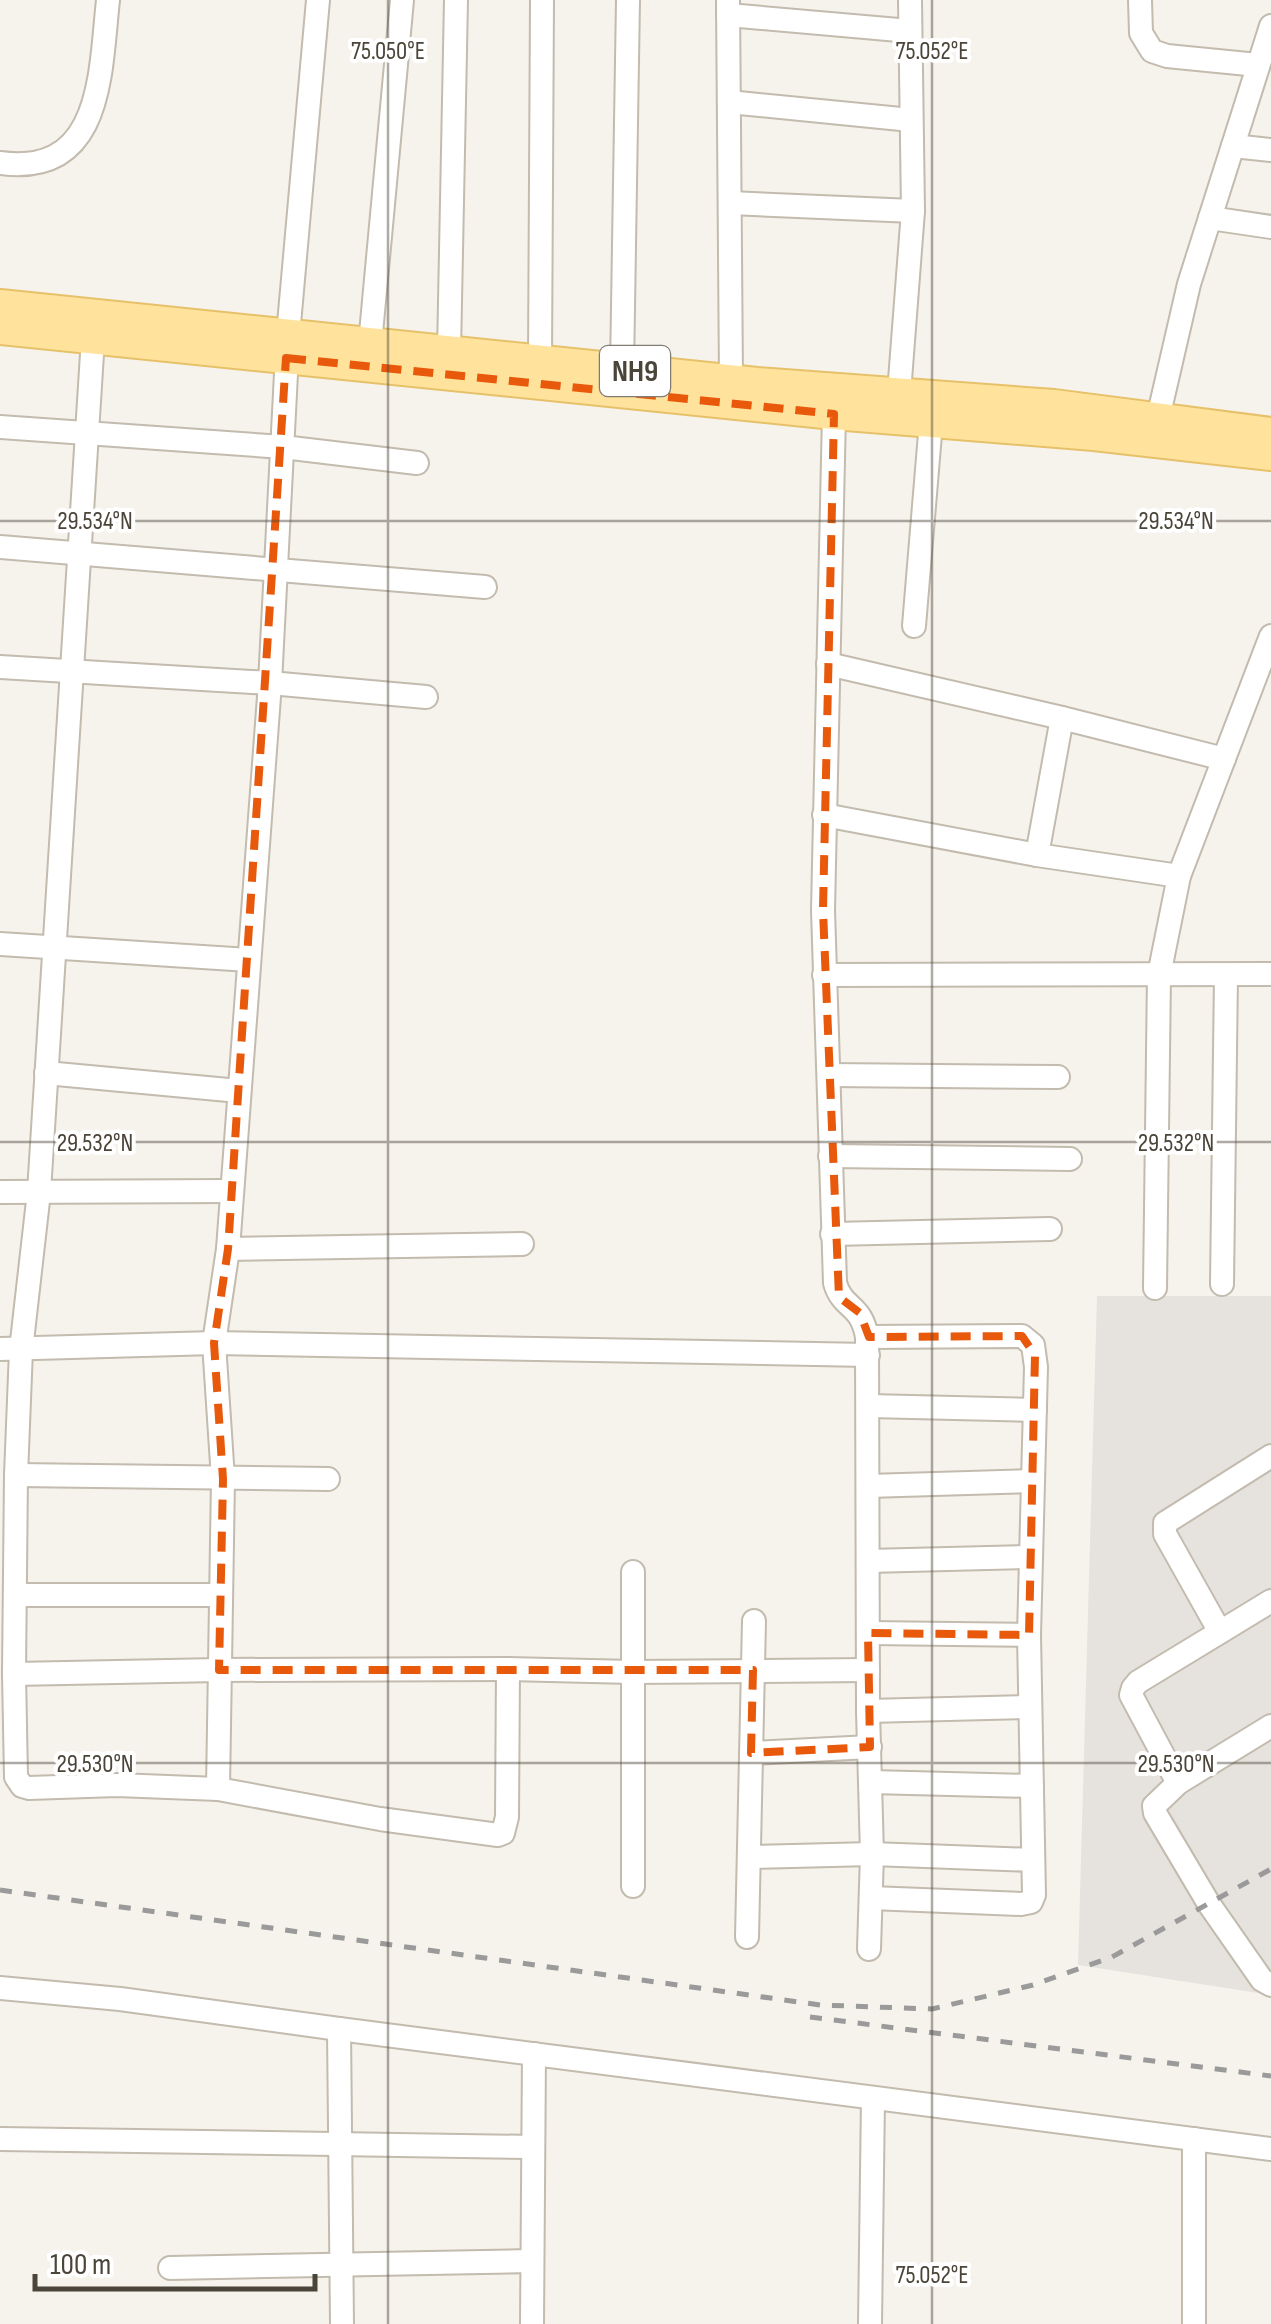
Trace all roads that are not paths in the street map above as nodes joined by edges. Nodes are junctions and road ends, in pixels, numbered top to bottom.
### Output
1 (108, 0) edge
2 (318, 0) edge
3 (402, 0) edge
4 (456, 0) edge
5 (542, 0) edge
6 (628, 0) edge
7 (910, 0) edge
8 (1140, 0) edge
9 (728, 8) edge
10 (1271, 26) edge
11 (910, 31) junction
12 (1258, 65) junction
13 (729, 102) junction
14 (911, 120) junction
15 (1233, 146) junction
16 (1271, 150) edge
17 (0, 163) edge
18 (730, 202) junction
19 (913, 211) junction
20 (1210, 218) junction
21 (1271, 227) edge
22 (0, 306) edge
23 (0, 329) edge
24 (93, 338) junction
25 (370, 344) junction
26 (287, 346) junction
27 (450, 352) junction
28 (540, 361) junction
29 (622, 370) junction
30 (731, 380) junction
31 (898, 393) junction
32 (834, 414) junction
33 (1158, 418) junction
34 (931, 422) junction
35 (0, 426) edge
36 (86, 431) junction
37 (1271, 434) edge
38 (283, 447) junction
39 (1271, 455) edge
40 (416, 462) dead end
41 (0, 547) edge
42 (78, 554) junction
43 (277, 570) junction
44 (485, 587) dead end
45 (914, 626) dead end
46 (1271, 638) edge
47 (828, 664) junction
48 (0, 667) edge
49 (71, 672) junction
50 (270, 684) junction
51 (426, 697) dead end
52 (1062, 718) junction
53 (1224, 759) junction
54 (824, 814) junction
55 (1037, 855) junction
56 (1179, 876) junction
57 (0, 944) edge
58 (53, 948) junction
59 (249, 960) junction
60 (1271, 974) edge
61 (824, 975) junction
62 (1160, 975) junction
63 (1226, 975) junction
64 (46, 1073) junction
65 (829, 1075) junction
66 (1058, 1077) dead end
67 (240, 1091) junction
68 (830, 1156) junction
69 (1070, 1159) dead end
70 (0, 1192) edge
71 (39, 1192) junction
72 (232, 1192) junction
73 (1050, 1229) dead end
74 (832, 1234) junction
75 (522, 1244) dead end
76 (228, 1249) junction
77 (1222, 1284) dead end
78 (1154, 1288) dead end
79 (214, 1343) junction
80 (867, 1346) junction
81 (10, 1349) edge
82 (869, 1406) junction
83 (1035, 1410) junction
84 (1271, 1456) edge
85 (16, 1476) junction
86 (223, 1478) junction
87 (328, 1479) dead end
88 (1032, 1481) junction
89 (868, 1486) junction
90 (1031, 1558) junction
91 (868, 1560) junction
92 (632, 1572) dead end
93 (15, 1595) junction
94 (220, 1595) junction
95 (1271, 1600) edge
96 (754, 1621) dead end
97 (1220, 1632) junction
98 (868, 1633) junction
99 (1029, 1634) junction
100 (508, 1669) junction
101 (218, 1670) junction
102 (753, 1670) junction
103 (868, 1670) junction
104 (632, 1672) junction
105 (14, 1674) junction
106 (1029, 1707) junction
107 (868, 1711) junction
108 (1271, 1726) edge
109 (870, 1747) junction
110 (751, 1752) junction
111 (870, 1782) junction
112 (1178, 1783) junction
113 (1032, 1786) junction
114 (218, 1788) junction
115 (872, 1854) junction
116 (748, 1857) junction
117 (1033, 1860) junction
118 (633, 1886) dead end
119 (872, 1898) junction
120 (747, 1936) dead end
121 (869, 1948) dead end
122 (1271, 1985) edge
123 (0, 1988) edge
124 (339, 2030) junction
125 (534, 2054) junction
126 (873, 2098) junction
127 (0, 2140) edge
128 (1194, 2140) junction
129 (340, 2144) junction
130 (533, 2147) junction
131 (1271, 2149) edge
132 (531, 2261) junction
133 (340, 2263) junction
134 (170, 2268) dead end
135 (342, 2324) edge
136 (532, 2324) edge
137 (870, 2324) edge
138 (1194, 2324) edge

1 - 17 street
2 - 26 street
3 - 25 street
4 - 27 street
5 - 28 street
6 - 29 street
7 - 11 street
8 - 12 street
9 - 11 street
9 - 13 street
10 - 12 street
11 - 14 street
12 - 15 street
13 - 14 street
13 - 18 street
14 - 19 street
15 - 16 street
15 - 20 street
18 - 19 street
18 - 30 street
19 - 31 street
20 - 21 street
20 - 33 street
22 - 26 main road, NH9
23 - 24 main road, NH9
24 - 26 main road, NH9
24 - 36 street
25 - 26 main road, NH9
25 - 27 main road, NH9
26 - 32 main road, NH9
26 - 38 street
27 - 28 main road, NH9
28 - 29 main road, NH9
29 - 30 main road, NH9
30 - 31 main road, NH9
31 - 33 main road, NH9
32 - 34 main road, NH9
32 - 47 street
33 - 37 main road, NH9
34 - 39 main road, NH9
34 - 45 street
35 - 36 street
36 - 38 street
36 - 42 street
38 - 40 street
38 - 43 street
41 - 42 street
42 - 43 street
42 - 49 street
43 - 44 street
43 - 50 street
46 - 53 street
47 - 52 street
47 - 54 street
48 - 49 street
49 - 50 street
49 - 58 street
50 - 51 street
50 - 59 street
52 - 53 street
52 - 55 street
53 - 56 street
54 - 55 street
54 - 61 street
55 - 56 street
56 - 62 street
57 - 58 street
58 - 59 street
58 - 64 street
59 - 67 street
60 - 63 street
61 - 62 street
61 - 65 street
62 - 63 street
62 - 78 street
63 - 77 street
64 - 67 street
64 - 71 street
65 - 66 street
65 - 68 street
67 - 72 street
68 - 69 street
68 - 74 street
70 - 71 street
71 - 72 street
71 - 81 street
72 - 76 street
73 - 74 street
74 - 80 street
75 - 76 street
76 - 79 street
79 - 80 street
79 - 81 street
79 - 86 street
80 - 82 street
80 - 83 street
81 - 85 street
82 - 83 street
82 - 89 street
83 - 88 street
84 - 97 street
85 - 86 street
85 - 93 street
86 - 87 street
86 - 94 street
88 - 89 street
88 - 90 street
89 - 91 street
90 - 91 street
90 - 99 street
91 - 98 street
92 - 104 street
93 - 94 street
93 - 105 street
94 - 101 street
95 - 97 street
96 - 102 street
97 - 112 street
98 - 99 street
98 - 103 street
99 - 106 street
100 - 101 street
100 - 104 street
100 - 114 street
101 - 105 street
101 - 114 street
102 - 103 street
102 - 104 street
102 - 110 street
103 - 107 street
104 - 118 street
105 - 114 street
106 - 107 street
106 - 113 street
107 - 109 street
108 - 112 street
109 - 110 street
109 - 111 street
110 - 116 street
111 - 113 street
111 - 115 street
112 - 122 street
113 - 117 street
115 - 116 street
115 - 117 street
115 - 119 street
116 - 120 street
117 - 119 street
119 - 121 street
123 - 124 street
124 - 125 street
124 - 129 street
125 - 126 street
125 - 130 street
126 - 128 street
126 - 137 street
127 - 129 street
128 - 131 street
128 - 138 street
129 - 130 street
129 - 133 street
130 - 132 street
132 - 133 street
132 - 136 street
133 - 134 street
133 - 135 street

